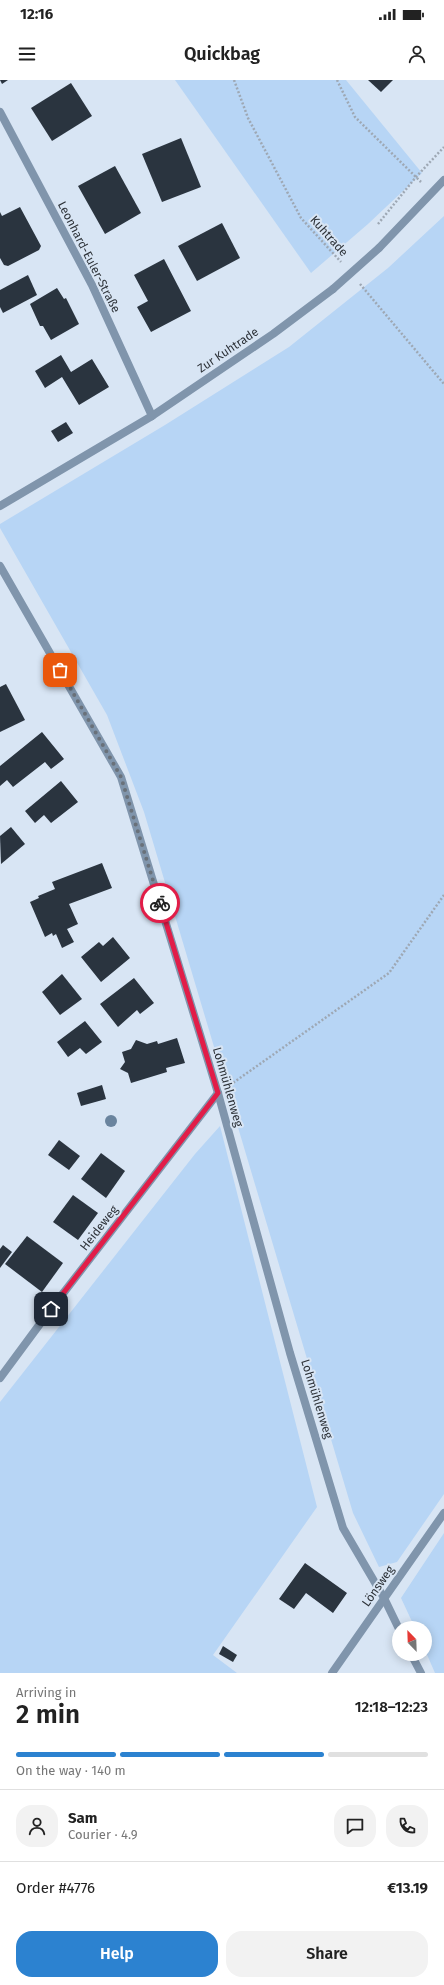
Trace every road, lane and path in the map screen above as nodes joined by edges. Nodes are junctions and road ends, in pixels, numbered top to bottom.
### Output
1 (234, 80) edge
2 (337, 80) edge
3 (0, 112) edge
4 (444, 147) edge
5 (416, 177) junction
6 (444, 180) edge
7 (432, 194) junction
8 (379, 248) junction
9 (343, 265) dead end
10 (358, 282) dead end
11 (444, 384) edge
12 (152, 416) junction
13 (0, 506) edge
14 (0, 566) edge
15 (444, 895) edge
16 (218, 1093) junction
17 (0, 1378) edge
18 (444, 1513) edge
19 (384, 1598) junction
20 (395, 1621) edge
21 (415, 1661) edge
22 (332, 1673) edge
23 (421, 1673) edge

1 - 9 path, Kuhtrade
2 - 5 path
3 - 12 street, Leonhard-Euler-Straße
4 - 5 path
5 - 7 path
5 - 8 path
6 - 7 street, Zur Kuhtrade
7 - 8 street, Zur Kuhtrade
8 - 12 street, Zur Kuhtrade, bridge
10 - 11 path
12 - 13 street, Zur Kuhtrade
14 - 16 street, Lohmühlenweg
15 - 16 path
16 - 17 street, Heideweg
16 - 19 street, Lohmühlenweg
18 - 19 street, Lönsweg
19 - 20 street, Lohmühlenweg
19 - 22 street, Lönsweg
21 - 23 street

